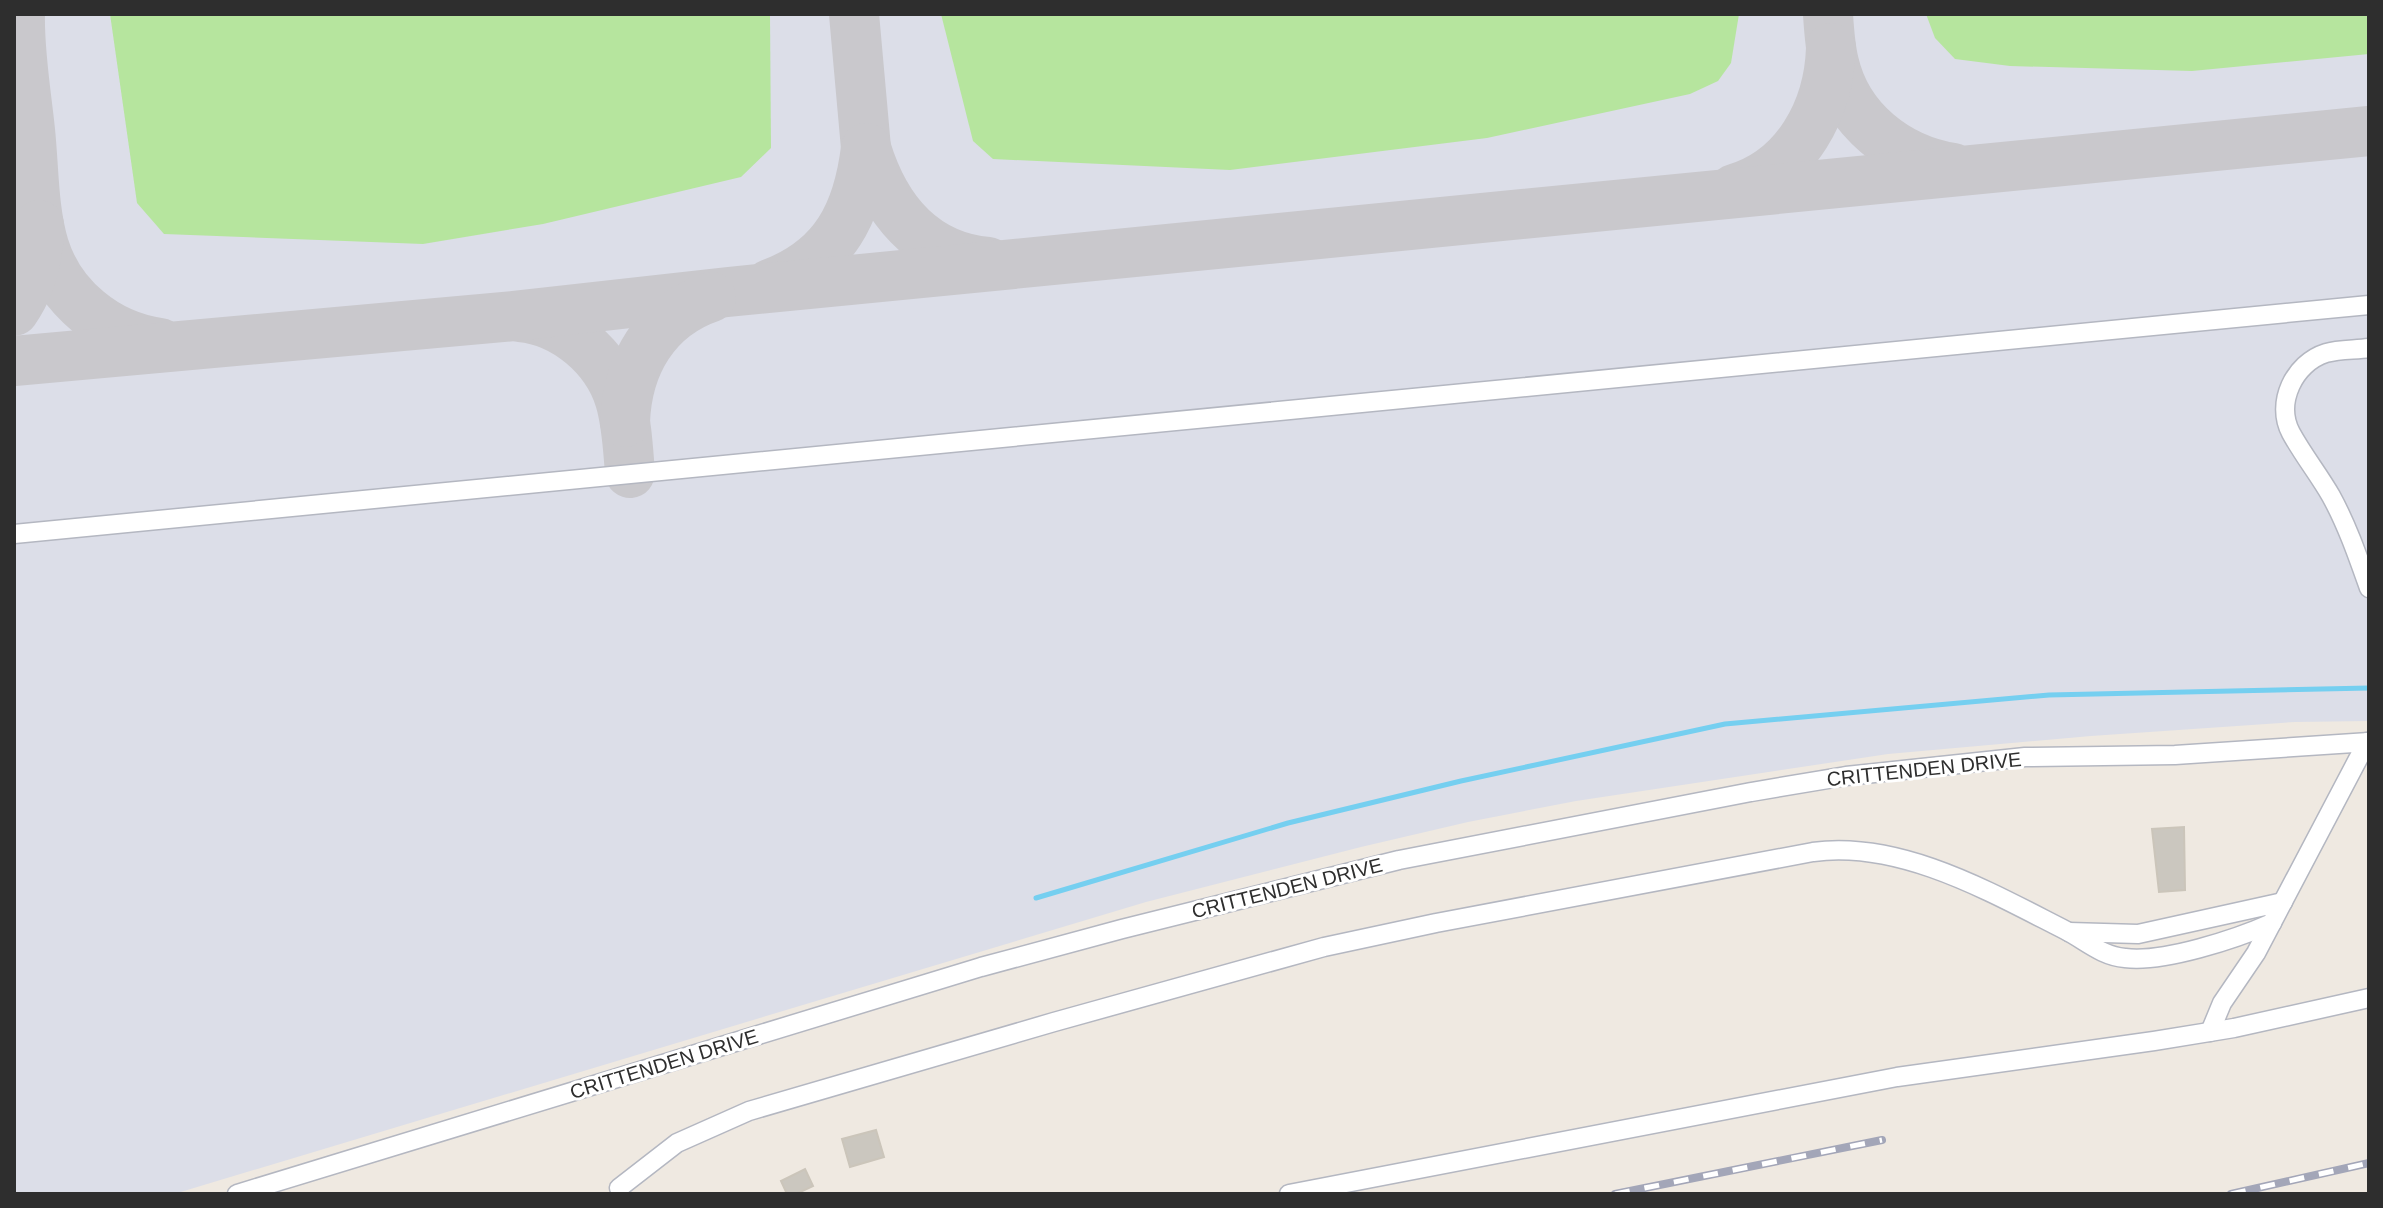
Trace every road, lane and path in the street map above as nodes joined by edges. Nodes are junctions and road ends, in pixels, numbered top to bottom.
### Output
1 (2369, 305) edge
2 (2362, 348) edge
3 (14, 534) edge
4 (2369, 588) edge
5 (2368, 742) edge
6 (2283, 902) junction
7 (2272, 923) junction
8 (2069, 932) junction
9 (2369, 998) edge
10 (2210, 1032) junction
11 (619, 1188) dead end
12 (237, 1194) edge
13 (1289, 1194) edge

1 - 3 street
2 - 4 street
5 - 6 street
5 - 12 street, CRITTENDEN DRIVE
6 - 7 street
6 - 8 street
7 - 8 street
7 - 10 street
8 - 11 street
9 - 10 street
10 - 13 street

